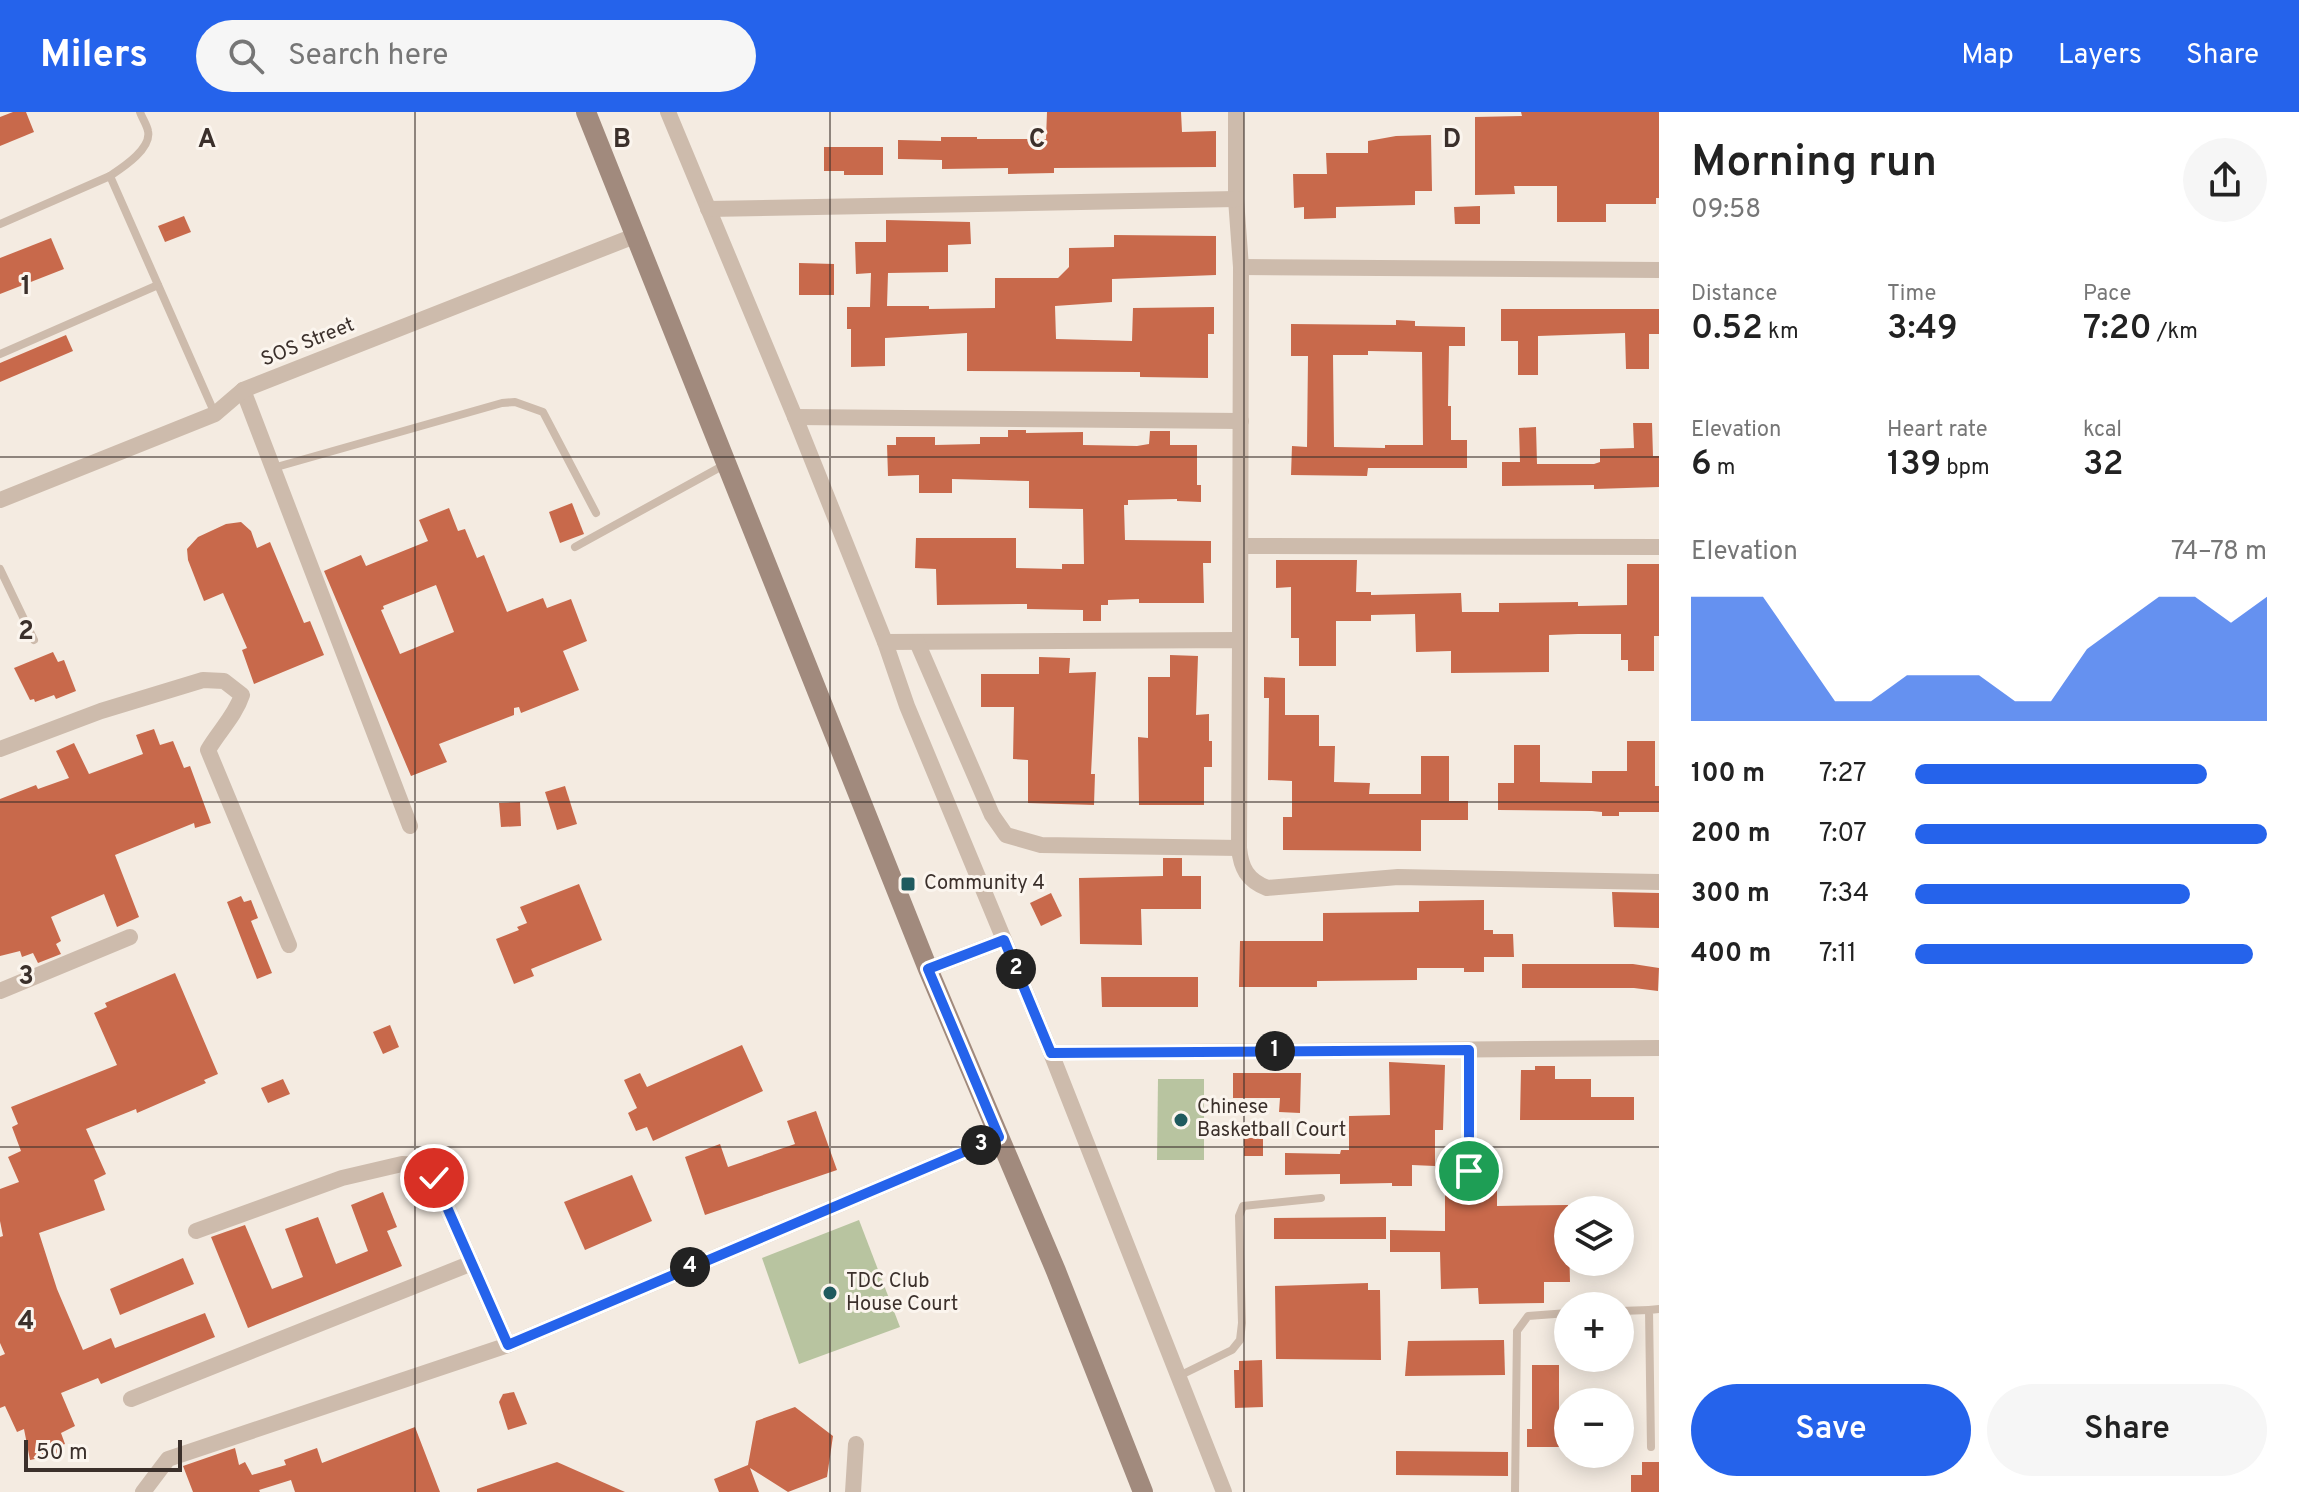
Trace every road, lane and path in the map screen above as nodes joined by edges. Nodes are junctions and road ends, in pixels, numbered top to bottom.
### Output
1 (140, 112) edge
2 (586, 112) edge
3 (668, 112) edge
4 (1236, 112) edge
5 (110, 176) junction
6 (1236, 199) junction
7 (708, 209) junction
8 (0, 224) edge
9 (637, 235) junction
10 (1241, 267) junction
11 (1659, 270) edge
12 (158, 285) junction
13 (0, 354) edge
14 (243, 390) junction
15 (215, 414) junction
16 (795, 417) junction
17 (1241, 421) junction
18 (727, 464) junction
19 (273, 468) junction
20 (0, 500) edge
21 (596, 513) dead end
22 (1241, 546) junction
23 (575, 547) dead end
24 (1659, 547) edge
25 (0, 569) edge
26 (34, 640) dead end
27 (1240, 640) junction
28 (885, 642) junction
29 (917, 642) junction
30 (0, 749) edge
31 (410, 826) dead end
32 (1239, 848) junction
33 (1659, 882) edge
34 (130, 937) dead end
35 (1004, 940) junction
36 (289, 945) dead end
37 (928, 969) junction
38 (0, 991) edge
39 (1659, 1048) edge
40 (1469, 1050) junction
41 (1051, 1053) junction
42 (999, 1137) junction
43 (1469, 1171) dead end
44 (1321, 1198) dead end
45 (196, 1231) dead end
46 (472, 1263) junction
47 (1654, 1310) edge
48 (1634, 1311) edge
49 (1554, 1314) edge
50 (508, 1345) junction
51 (1178, 1376) junction
52 (131, 1399) dead end
53 (856, 1444) dead end
54 (1651, 1447) dead end
55 (143, 1492) edge
56 (853, 1492) edge
57 (1143, 1492) edge
58 (1224, 1492) edge
59 (1515, 1492) edge

1 - 5 lane
2 - 9 main road
3 - 7 street
4 - 6 street
5 - 8 lane
5 - 12 lane
6 - 7 street
6 - 10 street
7 - 16 street
9 - 14 street, SOS Street
9 - 18 main road
10 - 11 street
10 - 17 street
12 - 13 lane
12 - 15 lane
14 - 15 street, SOS Street
14 - 19 street
15 - 20 street, SOS Street
16 - 17 street
16 - 28 street
17 - 22 street
18 - 23 lane
18 - 37 main road
19 - 21 lane
19 - 31 street
22 - 24 street
22 - 27 street
25 - 26 lane
27 - 29 street
27 - 32 street
28 - 29 street
28 - 35 street
29 - 32 street
30 - 36 street
32 - 33 street
34 - 38 street
35 - 37 street
35 - 41 street
37 - 42 main road
39 - 40 street
40 - 41 street
40 - 43 lane
41 - 51 street
42 - 50 street
42 - 57 main road
44 - 51 lane
45 - 46 street
46 - 50 street
46 - 52 street
47 - 48 lane
47 - 54 lane
49 - 59 lane
50 - 55 street
51 - 58 street
53 - 56 street

